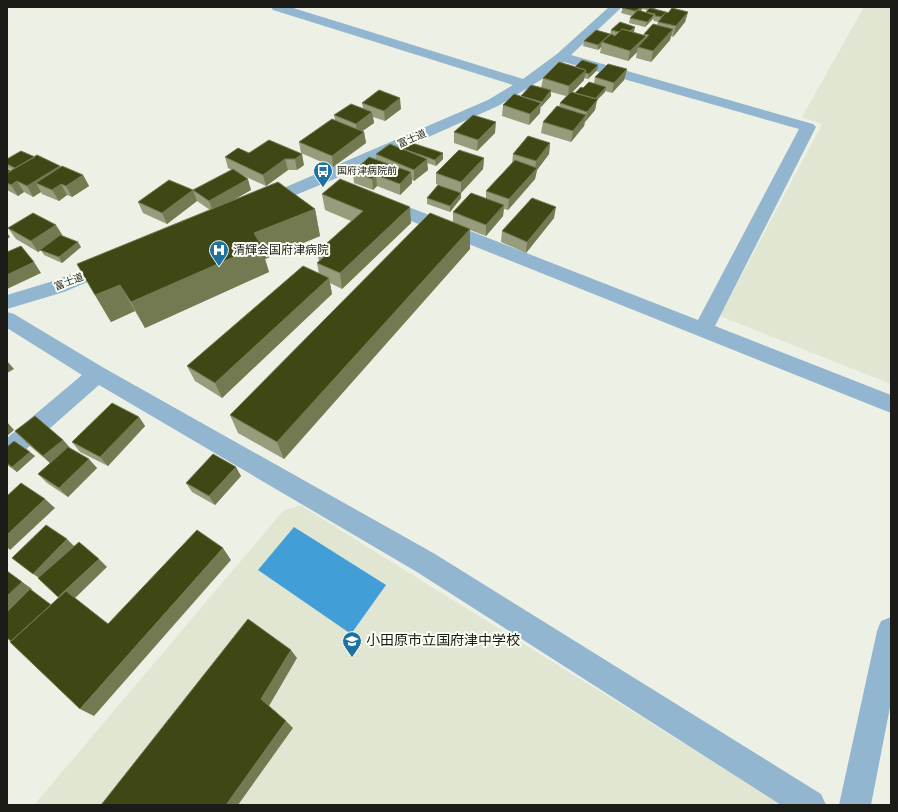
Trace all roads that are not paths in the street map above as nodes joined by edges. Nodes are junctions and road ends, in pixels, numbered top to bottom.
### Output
1 (277, 7) edge
2 (616, 7) edge
3 (562, 57) junction
4 (524, 84) junction
5 (326, 178) junction
6 (347, 188) edge
7 (368, 197) edge
8 (247, 210) edge
9 (123, 260) edge
10 (7, 302) edge
11 (7, 319) edge
12 (703, 330) junction
13 (97, 374) junction
14 (891, 404) edge
15 (7, 452) edge
16 (891, 631) edge
17 (810, 805) edge
18 (855, 805) edge

1 - 4 street
2 - 3 street, 富士道
3 - 4 street, 富士道
3 - 12 street
4 - 5 street, 富士道
5 - 6 street
5 - 8 street, 富士道
7 - 12 street
9 - 10 street, 富士道
11 - 13 street
12 - 14 street
13 - 15 street
13 - 17 street
16 - 18 street

